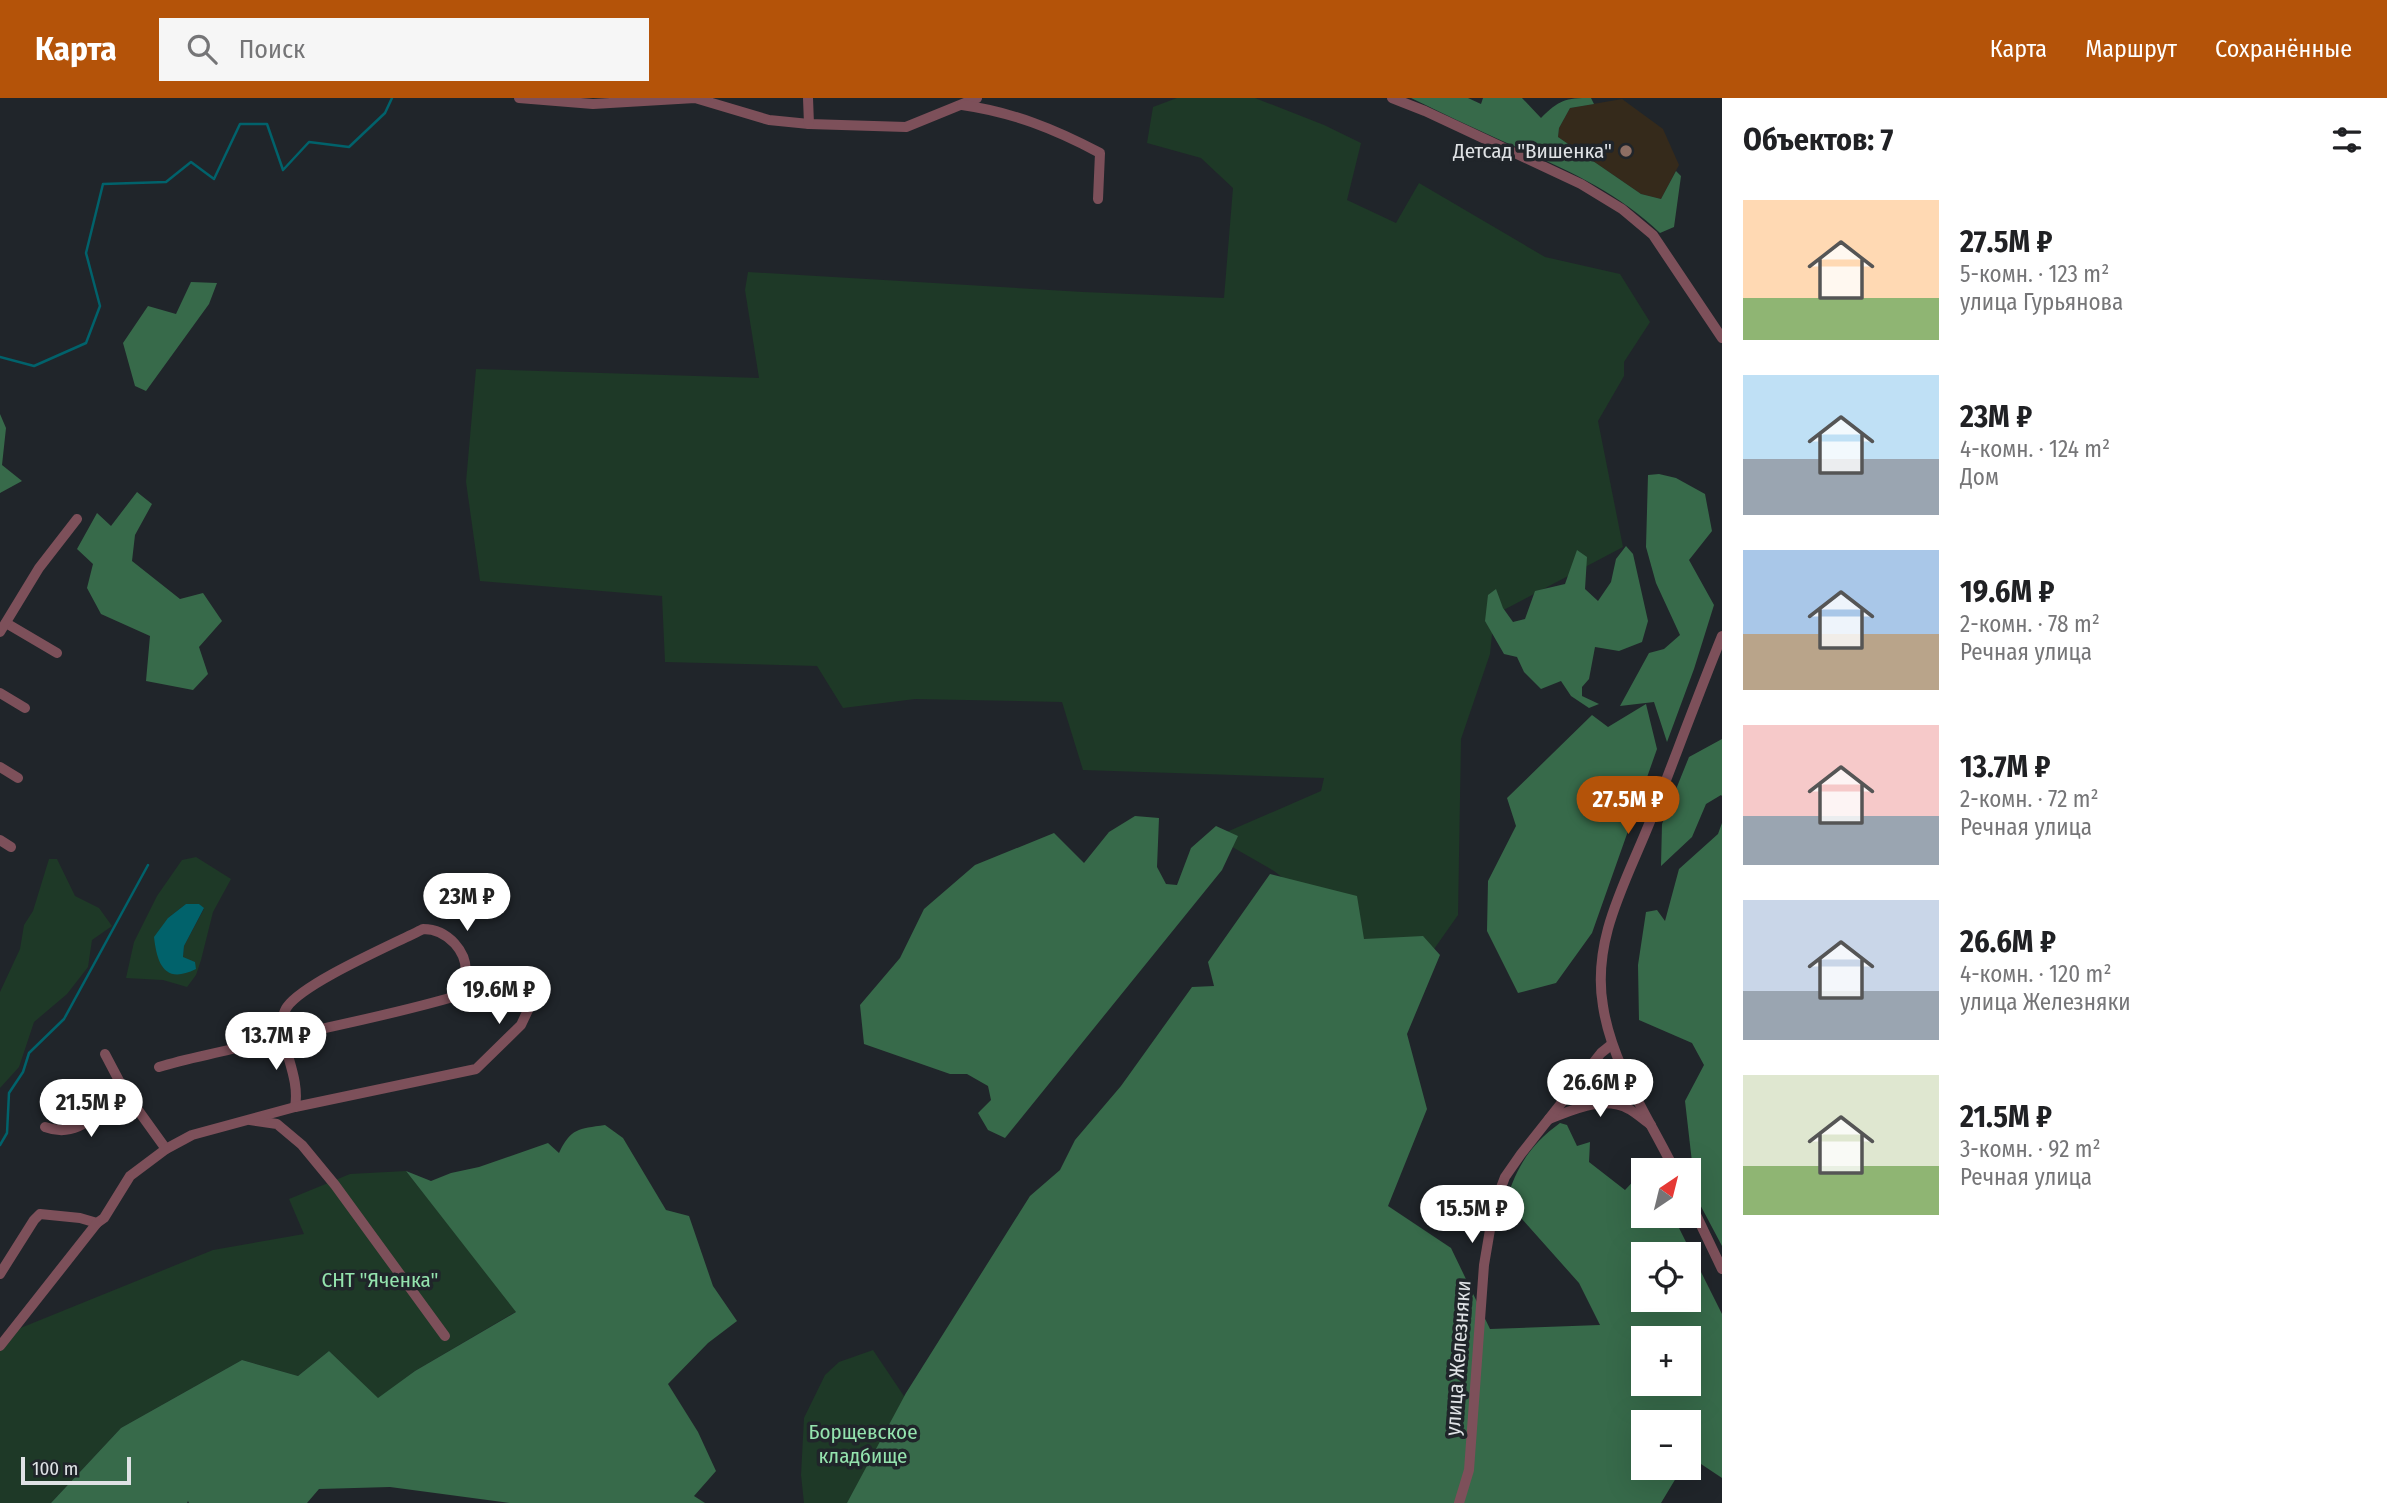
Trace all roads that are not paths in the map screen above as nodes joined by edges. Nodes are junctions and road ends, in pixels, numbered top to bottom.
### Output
1 (519, 98) edge
2 (808, 98) edge
3 (977, 98) edge
4 (1392, 98) edge
5 (958, 105) junction
6 (808, 124) junction
7 (1098, 199) dead end
8 (1722, 338) edge
9 (77, 519) dead end
10 (3, 627) edge
11 (1722, 636) edge
12 (57, 653) dead end
13 (0, 693) edge
14 (25, 708) dead end
15 (0, 767) edge
16 (18, 778) dead end
17 (0, 840) edge
18 (11, 847) dead end
19 (536, 993) dead end
20 (284, 1036) junction
21 (1611, 1045) junction
22 (104, 1054) dead end
23 (159, 1067) dead end
24 (125, 1093) junction
25 (295, 1107) junction
26 (247, 1119) junction
27 (1547, 1120) junction
28 (45, 1127) dead end
29 (1654, 1128) junction
30 (166, 1149) junction
31 (1669, 1158) edge
32 (96, 1223) junction
33 (1701, 1225) edge
34 (1722, 1269) edge
35 (0, 1274) edge
36 (445, 1336) dead end
37 (0, 1346) edge
38 (1459, 1503) edge

1 - 6 street
2 - 6 street
3 - 5 street
4 - 8 street
5 - 6 street
5 - 7 street
9 - 10 street
10 - 12 street
11 - 21 street
13 - 14 street
15 - 16 street
17 - 18 street
19 - 25 street
20 - 20 street
20 - 23 street
20 - 25 street
21 - 27 street, улица Железняки
21 - 29 street
22 - 24 street
24 - 28 street
24 - 30 street
25 - 26 street
26 - 30 street
26 - 36 street
27 - 29 street
27 - 38 street, улица Железняки
29 - 31 street
30 - 32 street
32 - 35 street
32 - 37 street
33 - 34 street

